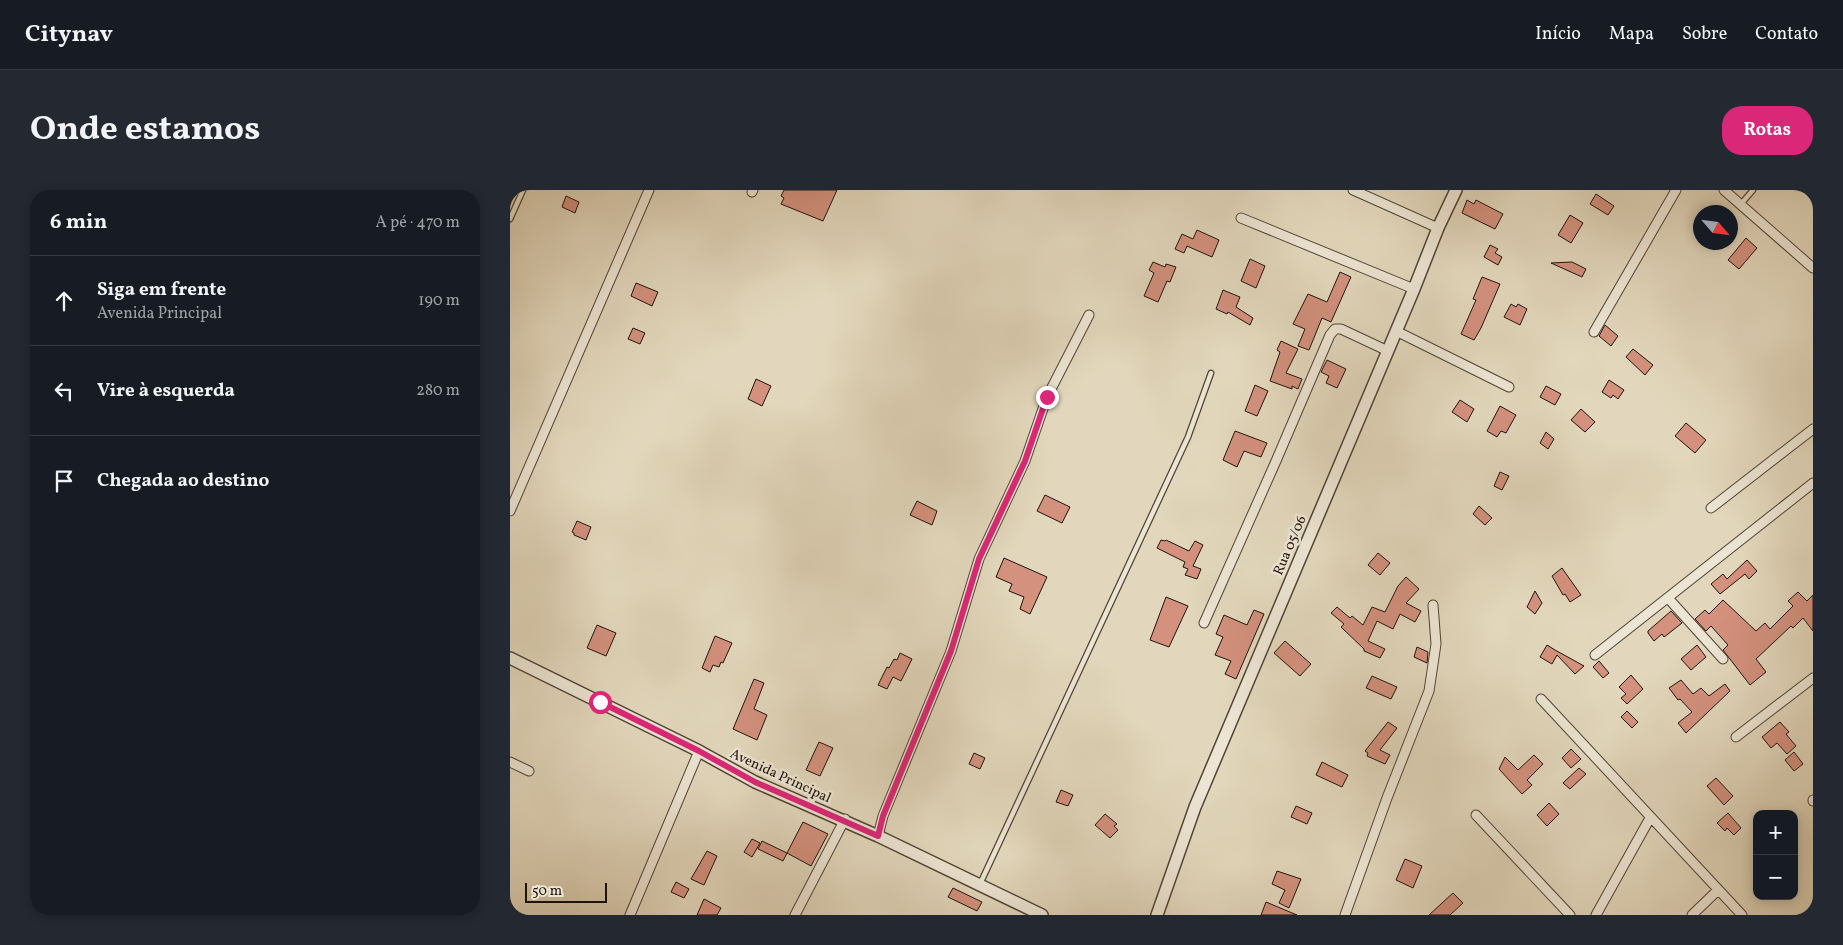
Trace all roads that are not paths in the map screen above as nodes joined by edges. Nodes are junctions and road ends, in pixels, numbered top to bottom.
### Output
1 (523, 190) edge
2 (649, 190) edge
3 (1353, 190) edge
4 (1456, 190) edge
5 (1676, 190) edge
6 (1724, 190) edge
7 (1753, 190) edge
8 (1741, 204) junction
9 (1241, 218) dead end
10 (510, 219) edge
11 (1438, 228) junction
12 (1813, 268) edge
13 (1414, 290) junction
14 (1089, 315) dead end
15 (1396, 331) junction
16 (1594, 332) dead end
17 (1388, 350) junction
18 (1211, 373) dead end
19 (1509, 387) dead end
20 (1813, 429) edge
21 (1813, 483) edge
22 (1711, 508) dead end
23 (510, 511) edge
24 (1668, 598) junction
25 (1434, 606) dead end
26 (1204, 623) dead end
27 (1595, 655) dead end
28 (510, 658) edge
29 (1723, 659) dead end
30 (1813, 678) edge
31 (1541, 699) dead end
32 (1736, 737) dead end
33 (699, 751) junction
34 (510, 762) edge
35 (529, 771) dead end
36 (1476, 815) dead end
37 (1650, 818) junction
38 (844, 820) junction
39 (878, 836) junction
40 (980, 884) junction
41 (1718, 890) junction
42 (1024, 911) edge
43 (630, 915) edge
44 (795, 915) edge
45 (1042, 915) edge
46 (1157, 915) edge
47 (1345, 915) edge
48 (1570, 915) edge
49 (1596, 915) edge
50 (1692, 915) edge
51 (1742, 915) edge

1 - 10 lane
2 - 23 street
3 - 11 street
4 - 11 street, Rua 05/06
5 - 16 street
6 - 8 street
7 - 8 lane
8 - 12 street
9 - 13 street
11 - 13 street, Rua 05/06
13 - 15 street, Rua 05/06
14 - 39 street
15 - 17 street, Rua 05/06
15 - 19 street
17 - 26 street
17 - 46 street, Rua 05/06
18 - 40 lane
20 - 22 street
21 - 24 street
24 - 27 street
24 - 29 street
25 - 47 street
28 - 33 street, Avenida Principal
30 - 32 street
31 - 37 street
33 - 38 street, Avenida Principal
33 - 43 street
34 - 35 street
36 - 48 street
37 - 41 street
37 - 49 street
38 - 39 street, Avenida Principal
38 - 44 street
39 - 40 street, Avenida Principal
40 - 42 street, Avenida Principal
41 - 50 street
41 - 51 street
42 - 45 street, Avenida Principal

